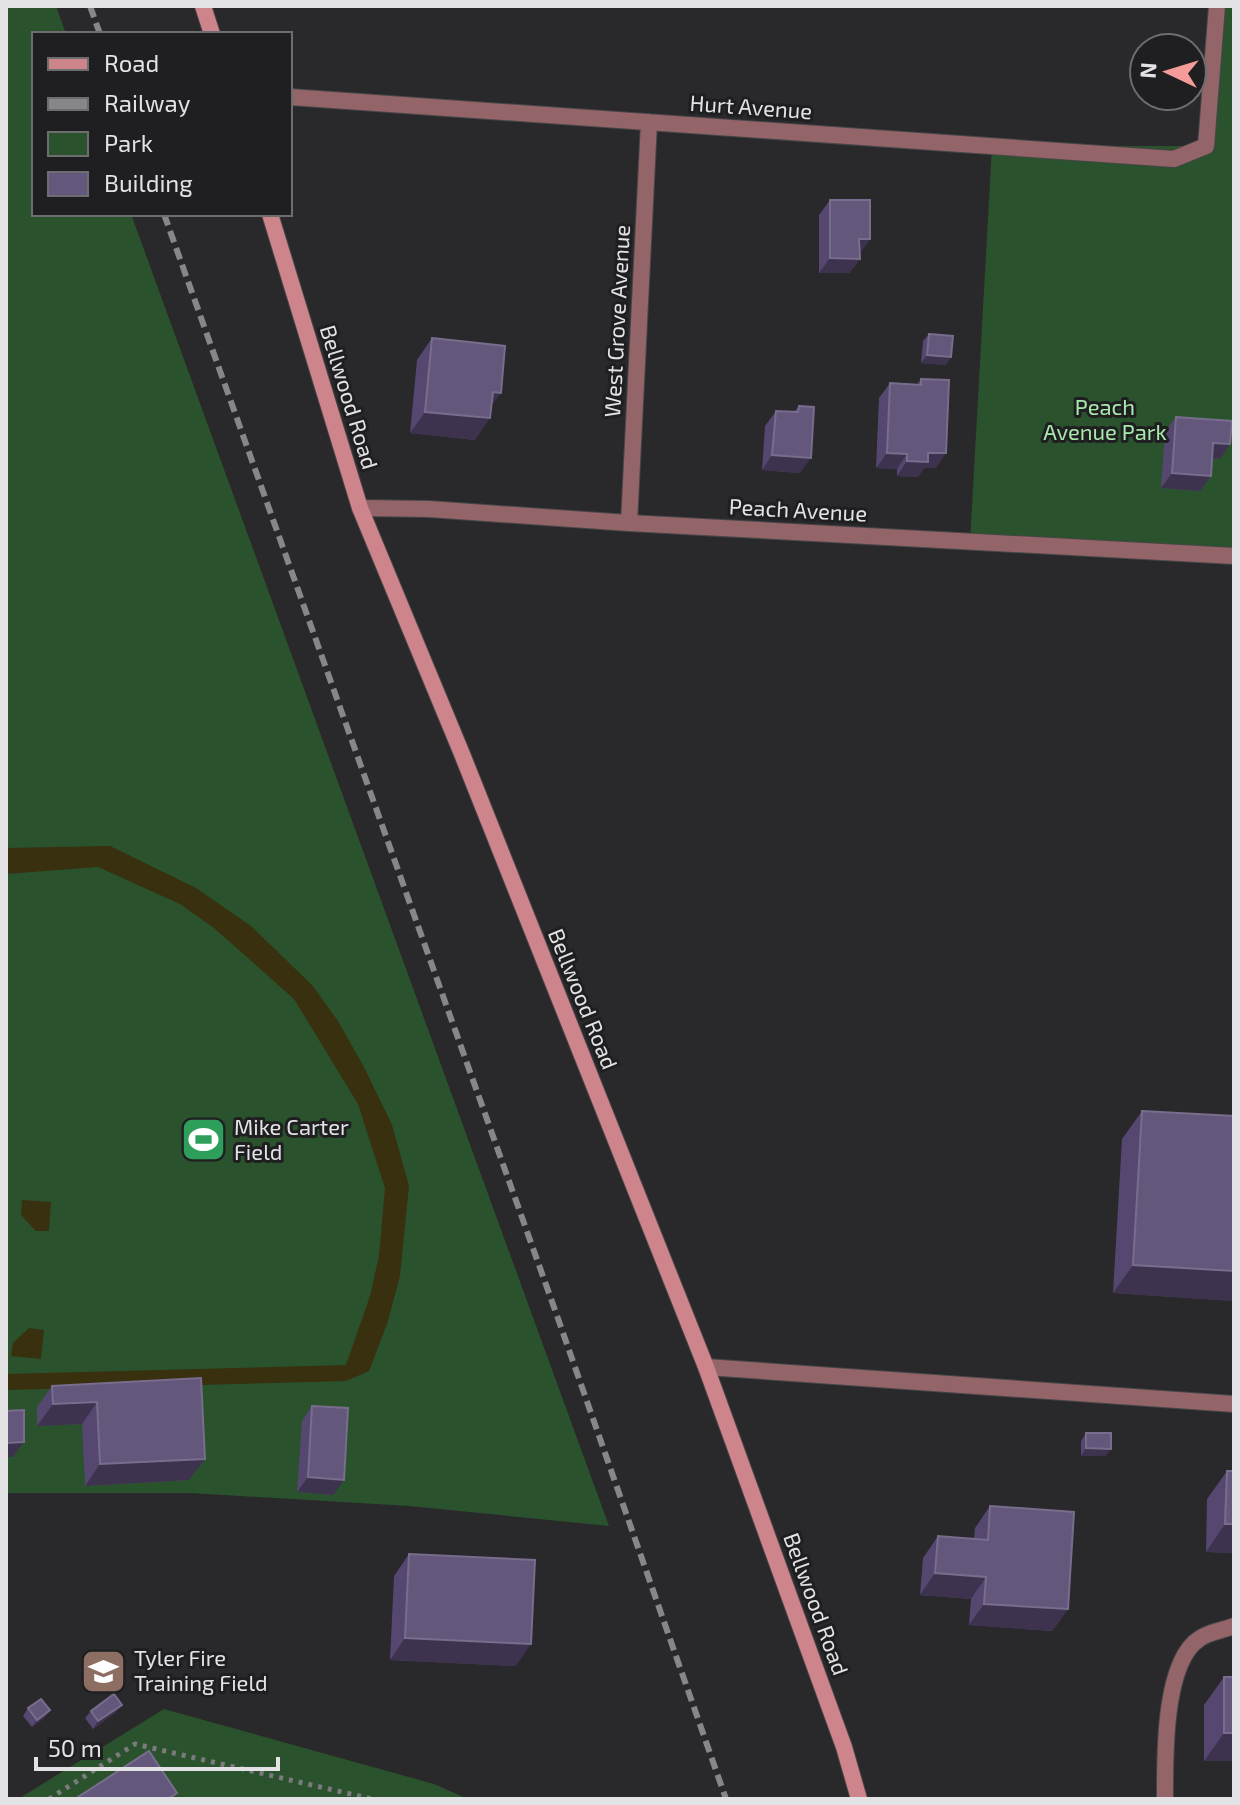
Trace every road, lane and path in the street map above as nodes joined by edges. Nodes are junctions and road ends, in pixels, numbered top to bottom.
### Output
1 (203, 6) edge
2 (1217, 6) edge
3 (211, 32) edge
4 (292, 97) edge
5 (649, 122) junction
6 (271, 216) edge
7 (360, 508) junction
8 (629, 523) junction
9 (1234, 556) edge
10 (706, 1367) junction
11 (1234, 1404) edge
12 (1234, 1626) edge
13 (49, 1799) edge
14 (372, 1799) edge
15 (859, 1799) edge
16 (1165, 1799) edge

1 - 3 street
2 - 5 street, Hurt Avenue
4 - 5 street, Hurt Avenue
5 - 8 street, West Grove Avenue
6 - 7 street, Bellwood Road
7 - 8 street, Peach Avenue
7 - 10 street, Bellwood Road
8 - 9 street, Peach Avenue
10 - 11 street
10 - 15 street, Bellwood Road
12 - 16 street
13 - 14 path

